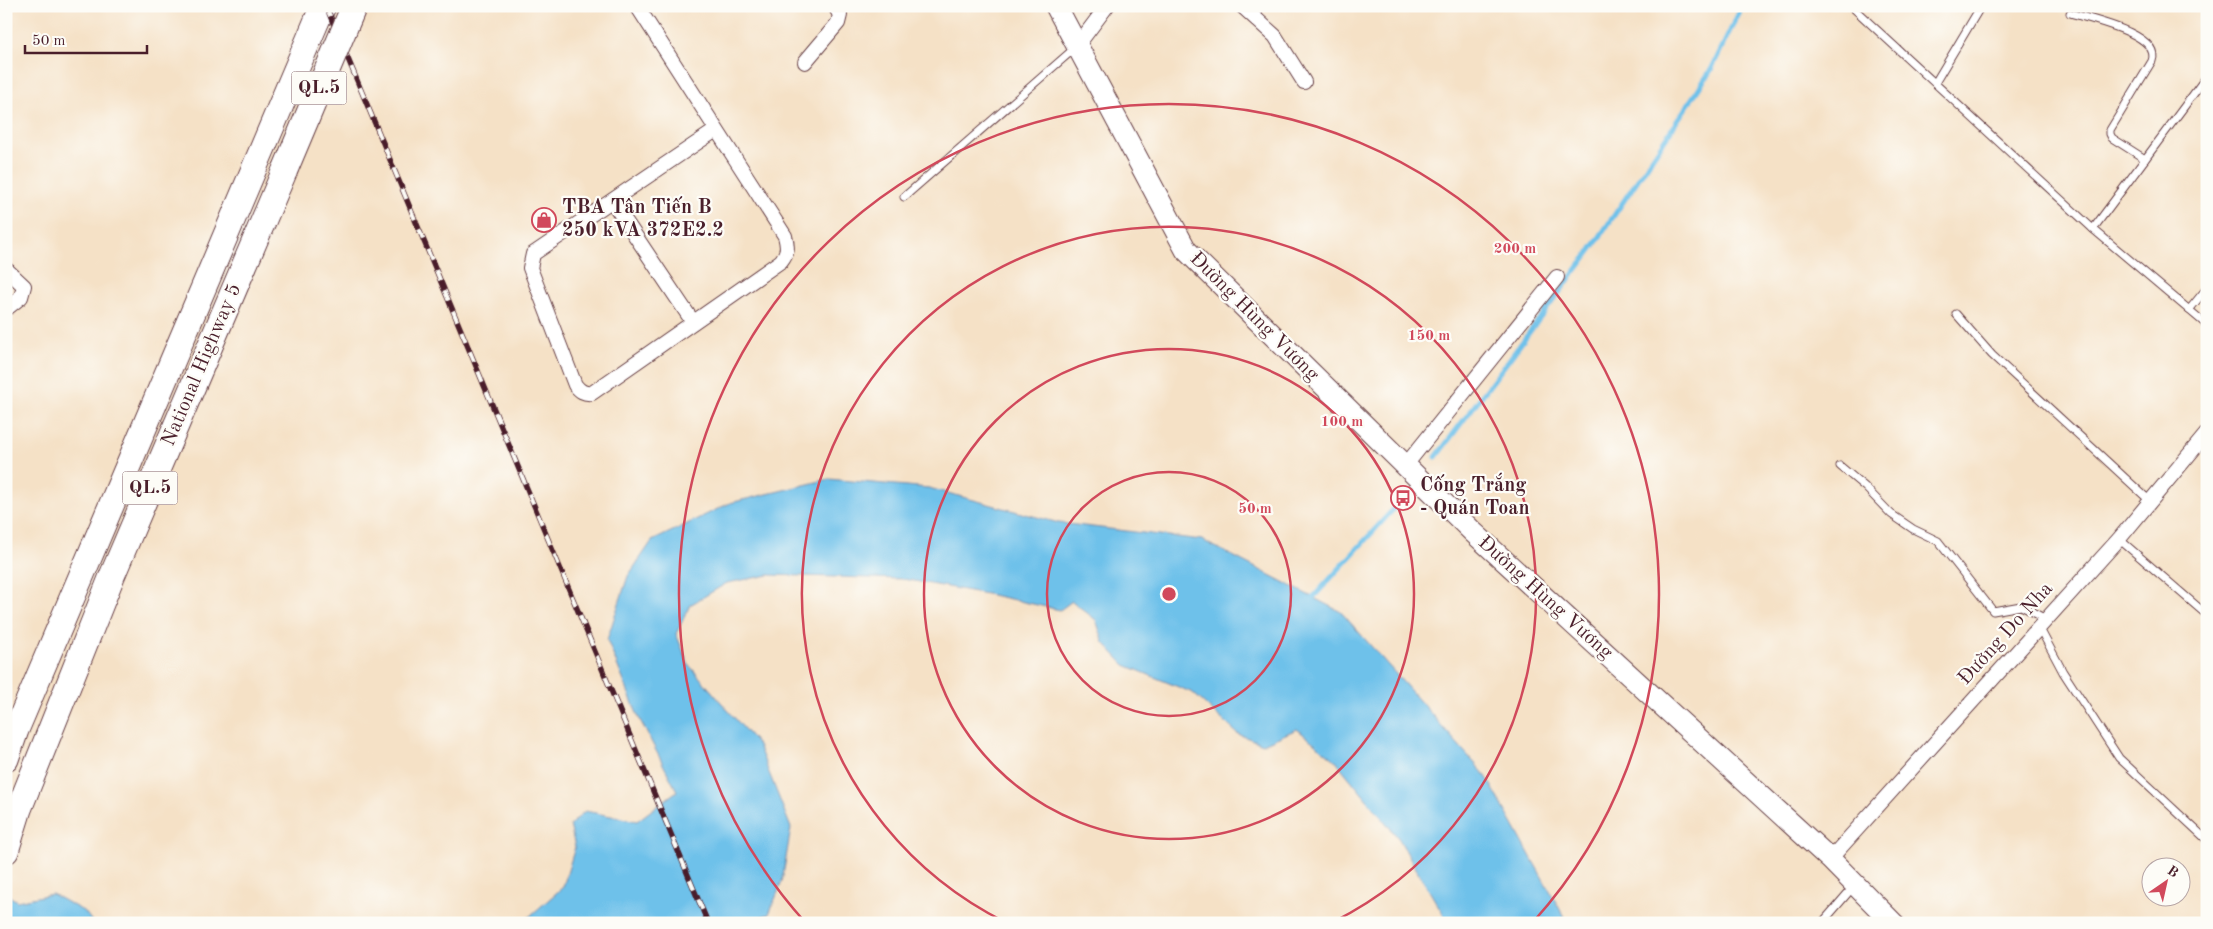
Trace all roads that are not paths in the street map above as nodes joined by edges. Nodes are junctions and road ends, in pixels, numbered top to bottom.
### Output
1 (323, 6) edge
2 (354, 6) edge
3 (637, 6) edge
4 (835, 6) edge
5 (1056, 6) edge
6 (1107, 6) edge
7 (1242, 6) edge
8 (1851, 6) edge
9 (1982, 6) edge
10 (2070, 13) dead end
11 (1077, 46) junction
12 (805, 62) dead end
13 (2207, 76) edge
14 (1304, 82) dead end
15 (1935, 83) junction
16 (716, 130) junction
17 (2145, 159) junction
18 (904, 197) dead end
19 (612, 200) junction
20 (2093, 229) junction
21 (6, 269) edge
22 (1557, 277) dead end
23 (2207, 288) edge
24 (6, 309) edge
25 (2189, 310) junction
26 (1956, 314) dead end
27 (693, 322) junction
28 (2207, 325) edge
29 (2207, 433) edge
30 (1405, 466) junction
31 (1840, 466) dead end
32 (2150, 501) junction
33 (2118, 539) junction
34 (2207, 615) edge
35 (2043, 623) junction
36 (6, 759) edge
37 (2207, 840) edge
38 (6, 851) edge
39 (1830, 859) junction
40 (1856, 884) junction
41 (1822, 923) edge
42 (1893, 923) edge

1 - 36 highway, National Highway 5 / QL.5
2 - 38 highway, National Highway 5 / QL.5, bridge
3 - 16 street
4 - 12 street
5 - 11 main road, Đường Hùng Vương
6 - 11 street
7 - 14 street
8 - 15 lane
9 - 15 lane
10 - 17 lane
11 - 18 lane
11 - 30 main road, Đường Hùng Vương
13 - 17 lane
15 - 20 lane
16 - 19 street
16 - 27 street
17 - 20 lane
19 - 27 street
19 - 27 street
20 - 25 lane
21 - 24 street
22 - 30 street
23 - 25 lane
25 - 28 lane
26 - 32 lane
29 - 32 street, Đường Do Nha
30 - 39 main road, Đường Hùng Vương
31 - 35 lane
32 - 33 street, Đường Do Nha
33 - 34 lane
33 - 35 street, Đường Do Nha
35 - 37 lane
35 - 39 street, Đường Do Nha
39 - 40 main road, Đường Hùng Vương
40 - 41 lane
40 - 42 main road, Đường Hùng Vương

